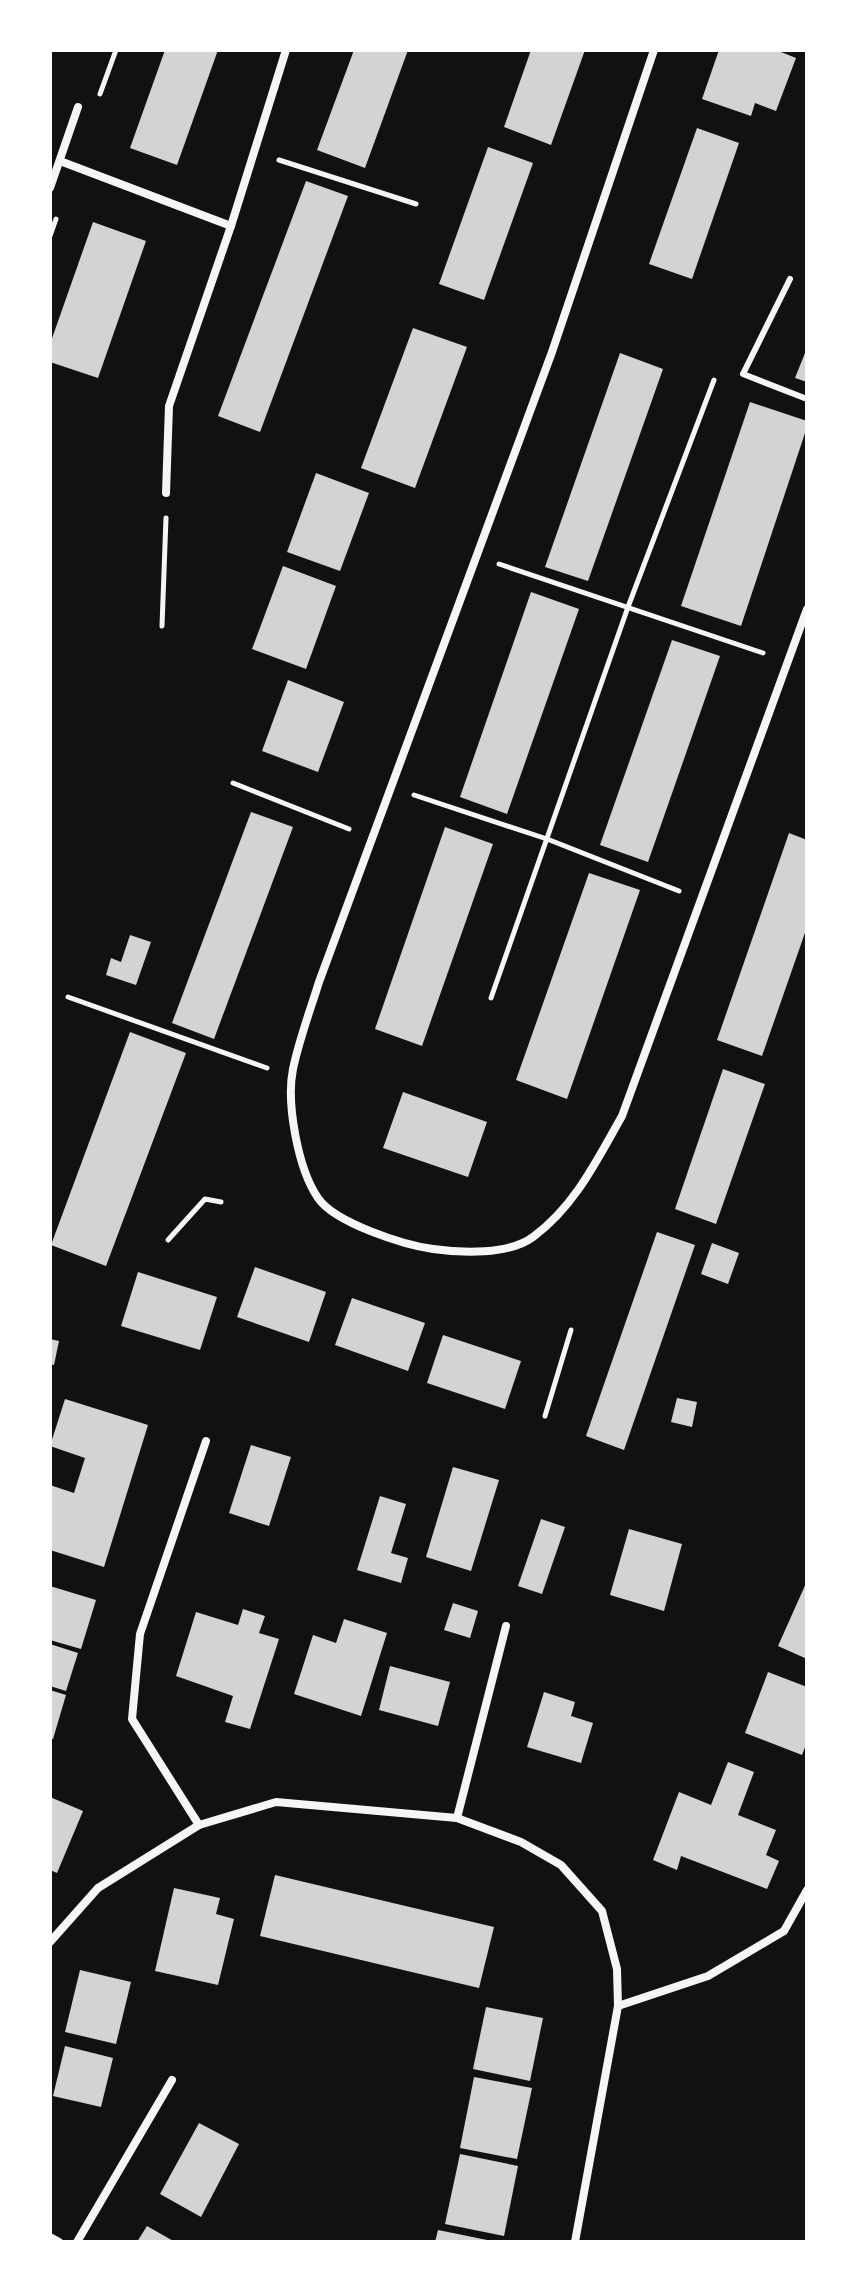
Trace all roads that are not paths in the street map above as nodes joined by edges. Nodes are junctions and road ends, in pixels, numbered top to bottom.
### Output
1 (286, 50) edge
2 (654, 50) edge
3 (78, 107) dead end
4 (60, 161) junction
5 (50, 188) edge
6 (231, 226) junction
7 (790, 279) dead end
8 (807, 399) edge
9 (166, 493) road end
10 (807, 609) edge
11 (206, 1441) dead end
12 (506, 1626) dead end
13 (457, 1818) junction
14 (199, 1825) junction
15 (807, 1890) edge
16 (52, 1937) edge
17 (618, 2006) junction
18 (172, 2080) dead end
19 (50, 2237) edge
20 (59, 2242) edge
21 (77, 2242) edge
22 (575, 2242) edge

1 - 6 street
2 - 10 street
3 - 4 street
4 - 5 street
4 - 6 street
6 - 9 street
7 - 8 lane
11 - 14 street
12 - 13 street
13 - 14 street
13 - 17 street
14 - 16 street
15 - 17 street
17 - 22 street
18 - 21 street
19 - 20 street

